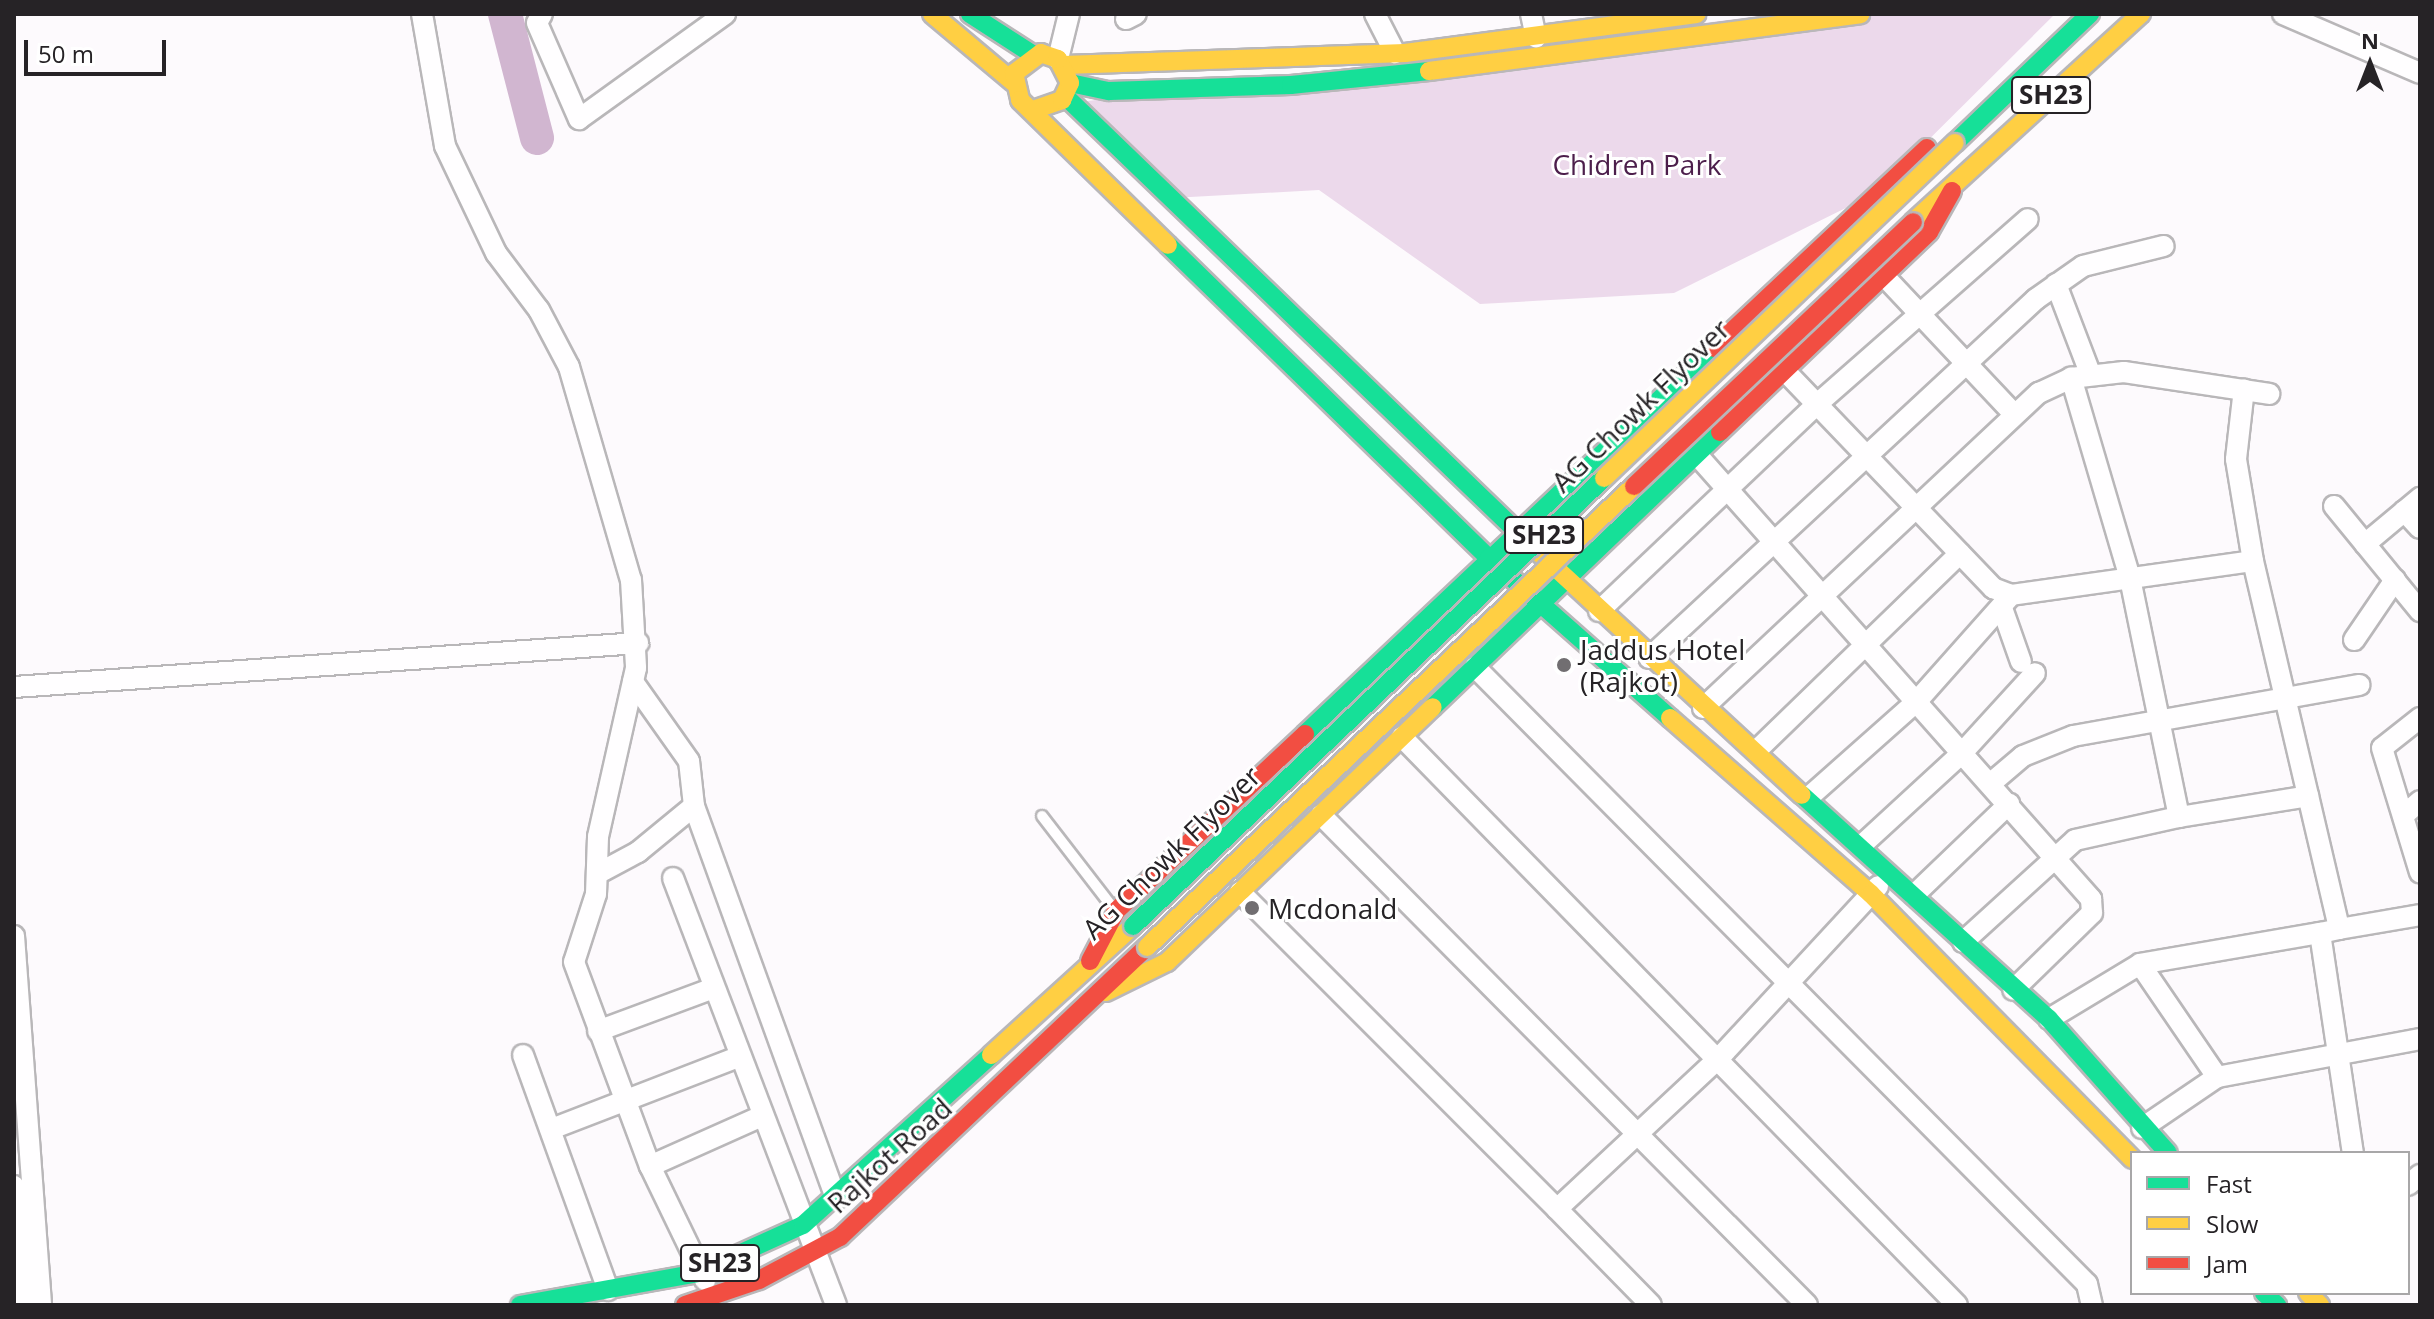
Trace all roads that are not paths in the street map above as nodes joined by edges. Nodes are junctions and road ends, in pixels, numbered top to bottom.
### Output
1 (422, 14) edge
2 (542, 14) edge
3 (725, 14) edge
4 (932, 14) edge
5 (970, 14) edge
6 (1069, 14) edge
7 (1375, 14) edge
8 (1531, 14) edge
9 (1696, 14) edge
10 (1860, 14) edge
11 (2090, 14) edge
12 (2141, 14) edge
13 (2283, 14) edge
14 (1536, 37) junction
15 (1395, 53) junction
16 (1032, 54) junction
17 (2420, 73) edge
18 (1064, 76) junction
19 (1013, 82) junction
20 (1036, 109) junction
21 (1990, 109) junction
22 (1960, 176) junction
23 (2028, 219) dead end
24 (2164, 246) dead end
25 (1884, 276) junction
26 (2056, 284) junction
27 (1920, 314) junction
28 (1964, 361) junction
29 (1785, 371) junction
30 (2080, 376) junction
31 (2244, 389) junction
32 (2269, 394) dead end
33 (1815, 406) junction
34 (2013, 413) junction
35 (1697, 455) junction
36 (1866, 457) junction
37 (1729, 486) junction
38 (2412, 504) edge
39 (1915, 506) junction
40 (2334, 506) dead end
41 (2420, 528) edge
42 (1516, 532) junction
43 (1777, 541) junction
44 (2365, 544) junction
45 (1960, 553) junction
46 (1489, 558) junction
47 (2253, 561) junction
48 (2130, 578) junction
49 (1567, 580) junction
50 (2395, 580) junction
51 (1823, 592) junction
52 (2007, 601) junction
53 (1540, 604) junction
54 (1599, 611) junction
55 (2420, 611) edge
56 (2354, 640) dead end
57 (638, 643) junction
58 (1870, 644) junction
59 (1649, 658) junction
60 (1475, 667) junction
61 (633, 682) junction
62 (2359, 685) dead end
63 (14, 687) edge
64 (2284, 698) junction
65 (1917, 701) junction
66 (1703, 708) junction
67 (2162, 718) junction
68 (2420, 718) edge
69 (1402, 737) junction
70 (1756, 751) junction
71 (1962, 753) junction
72 (1990, 784) junction
73 (2308, 796) junction
74 (1809, 797) junction
75 (2420, 801) edge
76 (2009, 804) junction
77 (694, 806) junction
78 (1321, 815) junction
79 (2404, 815) junction
80 (1042, 816) dead end
81 (2179, 817) junction
82 (1863, 844) junction
83 (2053, 853) junction
84 (2420, 872) edge
85 (1891, 873) junction
86 (597, 874) junction
87 (673, 878) dead end
88 (1240, 892) junction
89 (1871, 894) junction
90 (1914, 895) junction
91 (1116, 911) junction
92 (2420, 915) edge
93 (2330, 931) junction
94 (14, 936) edge
95 (1963, 942) junction
96 (2140, 964) junction
97 (1084, 973) junction
98 (1790, 985) junction
99 (711, 989) junction
100 (2013, 990) junction
101 (1098, 996) junction
102 (2049, 1019) junction
103 (598, 1031) junction
104 (2420, 1039) edge
105 (2338, 1051) junction
106 (523, 1055) dead end
107 (738, 1057) junction
108 (1719, 1058) junction
109 (2217, 1077) junction
110 (20, 1094) edge
111 (625, 1099) junction
112 (762, 1116) junction
113 (554, 1128) junction
114 (2142, 1128) junction
115 (1642, 1131) junction
116 (2166, 1151) edge
117 (2353, 1151) edge
118 (2130, 1157) edge
119 (650, 1166) junction
120 (14, 1186) edge
121 (836, 1199) junction
122 (1557, 1209) junction
123 (803, 1225) junction
124 (814, 1253) junction
125 (697, 1273) junction
126 (608, 1290) junction
127 (722, 1300) edge
128 (23, 1305) edge
129 (41, 1305) edge
130 (520, 1305) edge
131 (685, 1305) edge
132 (836, 1305) edge
133 (1651, 1305) edge
134 (1807, 1305) edge
135 (1957, 1305) edge
136 (2092, 1305) edge

1 - 57 street
2 - 3 street
4 - 19 street
5 - 16 street
6 - 18 street
7 - 15 street
8 - 14 street
9 - 14 street
10 - 18 street
11 - 21 street, SH23
12 - 22 street, SH23
13 - 17 street
14 - 15 street
15 - 18 street
16 - 18 street
16 - 19 street
18 - 20 street
18 - 42 street
19 - 20 street
20 - 46 street
21 - 42 street
21 - 97 street, AG Chowk Flyover / SH23, bridge
22 - 25 street
22 - 101 street, AG Chowk Flyover / SH23, bridge
23 - 27 street
24 - 26 street
25 - 27 street
25 - 29 street
26 - 28 street
26 - 30 street
27 - 28 street
27 - 33 street
28 - 34 street
28 - 36 street
29 - 33 street
29 - 35 street
30 - 31 street
30 - 34 street
30 - 48 street
31 - 32 street
31 - 47 street
33 - 36 street
33 - 37 street
34 - 39 street
35 - 37 street
35 - 49 street
36 - 39 street
36 - 43 street
37 - 43 street
37 - 54 street
38 - 41 street
38 - 44 street
39 - 45 street
39 - 51 street
40 - 44 street
42 - 46 street
42 - 49 street
43 - 51 street
43 - 59 street
44 - 50 street
45 - 52 street
45 - 58 street
46 - 53 street
46 - 91 street
47 - 48 street
47 - 64 street
48 - 52 street
48 - 67 street
49 - 53 street
49 - 54 street
50 - 55 street
50 - 56 street
51 - 58 street
51 - 66 street
52 - 65 street
52 - 71 street
53 - 60 street
53 - 89 street
54 - 59 street
57 - 61 street
57 - 63 street
58 - 65 street
58 - 70 street
59 - 66 street
60 - 69 street
60 - 98 street
61 - 77 street
61 - 86 street
62 - 64 street
64 - 67 street
64 - 73 street
65 - 71 street
65 - 74 street
66 - 70 street
67 - 72 street
67 - 81 street
68 - 79 street
69 - 78 street
69 - 108 street
70 - 74 street
71 - 72 street
71 - 82 street
72 - 76 street
73 - 81 street
73 - 93 street
74 - 82 street
75 - 79 street
76 - 83 street
76 - 90 street
77 - 86 street
77 - 121 street
78 - 88 street
78 - 115 street
79 - 84 street
80 - 91 lane
81 - 83 street
82 - 85 street
83 - 95 street
83 - 100 street
85 - 89 street
85 - 90 street
86 - 103 street
87 - 99 street
88 - 101 street
88 - 122 street
89 - 98 street
89 - 118 street
90 - 95 street
91 - 97 street
92 - 93 street
93 - 96 street
93 - 105 street
94 - 110 street
95 - 100 street
96 - 102 street
96 - 109 street
97 - 121 street, Rajkot Road / SH23
98 - 108 street
98 - 136 street
99 - 103 street
99 - 107 street
100 - 102 street
101 - 124 street, Rajkot Road / SH23
102 - 114 street
103 - 111 street
104 - 105 street
105 - 109 street
105 - 117 street
106 - 113 street
107 - 111 street
107 - 112 street
108 - 115 street
108 - 135 street
109 - 114 street
110 - 129 street
111 - 113 street
111 - 119 street
112 - 119 street
112 - 123 street
113 - 126 street
114 - 116 street
115 - 122 street
115 - 134 street
119 - 125 street
120 - 128 street
121 - 123 street, SH23
122 - 133 street
123 - 124 street
123 - 125 street, SH23
124 - 127 street, Rajkot Road / SH23
124 - 132 street
125 - 126 street, SH23
125 - 127 street
126 - 130 street, SH23
127 - 131 street, Rajkot Road / SH23

